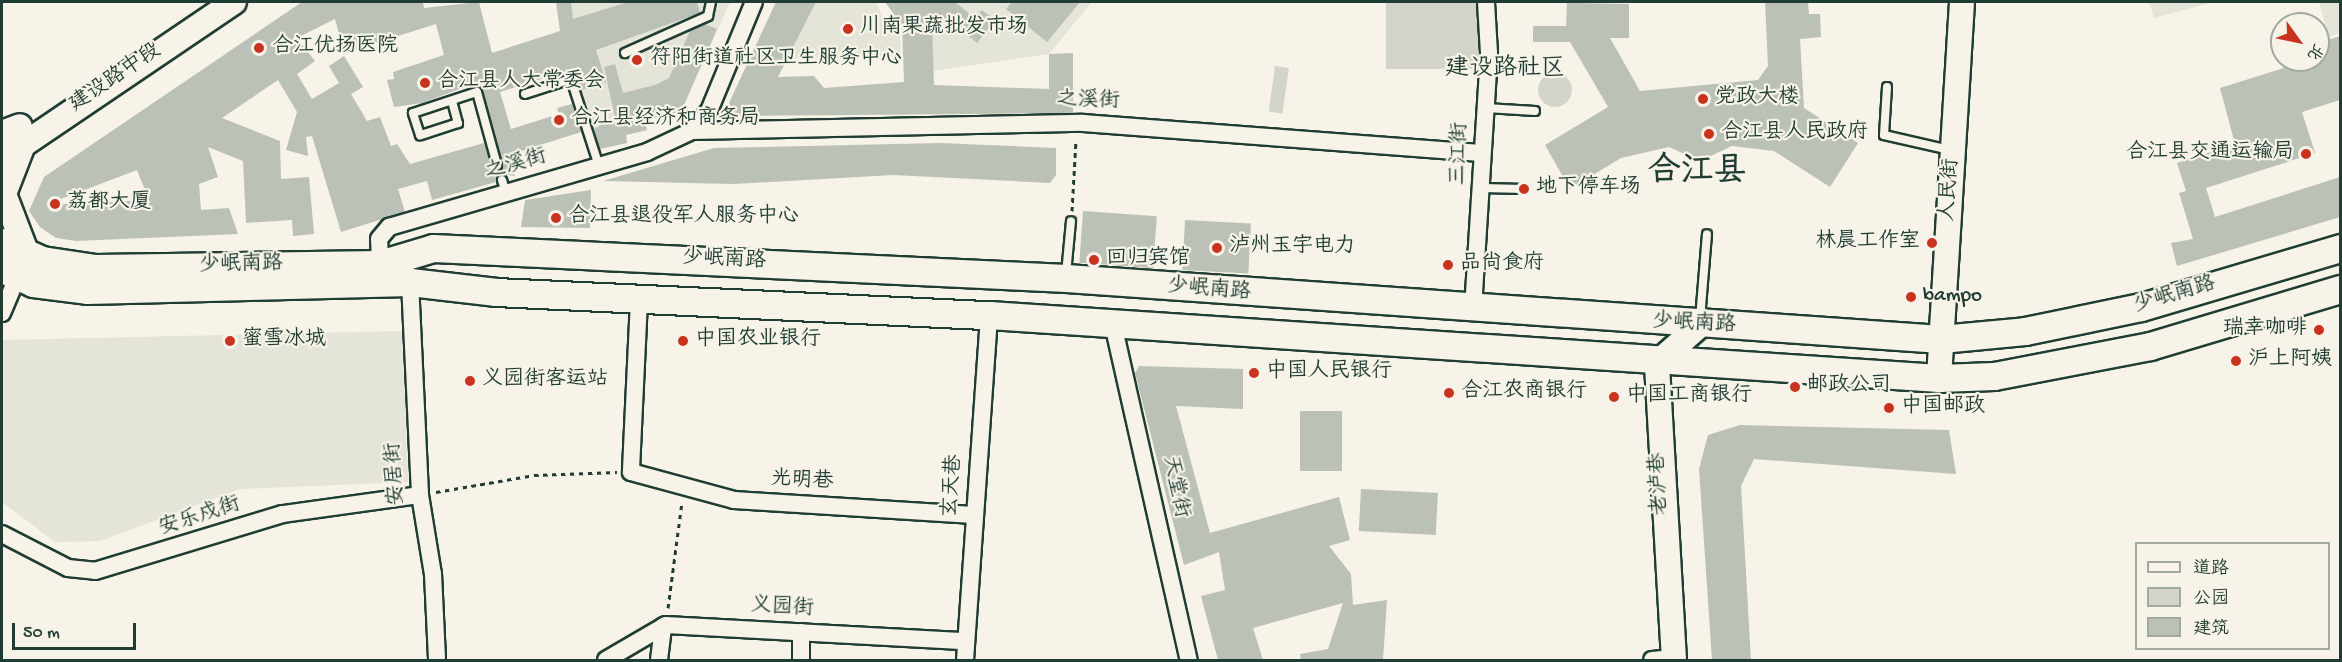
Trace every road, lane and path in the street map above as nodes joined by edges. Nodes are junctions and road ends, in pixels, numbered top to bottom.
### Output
1 (208, 2) edge
2 (234, 2) edge
3 (711, 2) edge
4 (754, 2) edge
5 (1486, 2) edge
6 (1962, 2) edge
7 (625, 53) dead end
8 (1887, 87) dead end
9 (525, 94) dead end
10 (452, 101) junction
11 (1485, 108) junction
12 (1535, 111) dead end
13 (1077, 123) junction
14 (692, 131) junction
15 (12, 135) edge
16 (1953, 151) junction
17 (1481, 153) junction
18 (2, 159) edge
19 (498, 165) dead end
20 (599, 166) junction
21 (1482, 188) junction
22 (1524, 189) dead end
23 (1071, 221) joint
24 (1707, 234) dead end
25 (2, 242) edge
26 (2340, 248) edge
27 (380, 264) junction
28 (15, 267) edge
29 (823, 267) junction
30 (1066, 278) junction
31 (410, 282) junction
32 (2340, 289) edge
33 (639, 300) junction
34 (821, 309) junction
35 (1473, 309) junction
36 (2, 312) edge
37 (989, 315) junction
38 (1566, 315) junction
39 (1113, 324) junction
40 (1699, 326) junction
41 (1941, 339) junction
42 (1560, 356) junction
43 (1657, 363) junction
44 (1939, 378) junction
45 (631, 472) junction
46 (684, 485) junction
47 (420, 495) junction
48 (974, 515) junction
49 (2, 534) edge
50 (665, 625) junction
51 (801, 632) junction
52 (966, 641) junction
53 (437, 660) edge
54 (606, 660) edge
55 (659, 660) edge
56 (801, 660) edge
57 (965, 660) edge
58 (1189, 660) edge
59 (1667, 660) edge

1 - 15 street, 建设路中段
2 - 15 street, 建设路中段
3 - 7 lane
4 - 14 street, 之溪街
5 - 11 street, 三江街
6 - 16 street, 人民街
8 - 16 lane
9 - 20 lane
10 - 10 lane
10 - 19 lane
11 - 12 lane
11 - 17 street, 三江街
13 - 14 street, 之溪街
13 - 17 street, 之溪街
13 - 23 path
14 - 20 street, 之溪街
15 - 18 street, 建设路中段
15 - 28 street
16 - 41 street, 人民街
17 - 21 street, 三江街
20 - 27 street, 之溪街
21 - 22 lane
21 - 35 street, 三江街
23 - 30 lane
24 - 40 lane
25 - 28 main road, 少岷南路
26 - 41 main road, 少岷南路
27 - 28 main road, 少岷南路
27 - 29 main road, 少岷南路
28 - 31 main road, 少岷南路
28 - 36 street
29 - 30 main road, 少岷南路
29 - 34 main road
30 - 35 main road, 少岷南路
31 - 33 main road, 少岷南路
31 - 47 street, 安居街
32 - 44 main road, 少岷南路
33 - 34 main road, 少岷南路
33 - 45 street
34 - 37 main road, 少岷南路
35 - 38 main road, 少岷南路
37 - 39 main road, 少岷南路
37 - 48 street, 玄天巷
38 - 40 main road, 少岷南路
38 - 42 main road
39 - 42 main road, 少岷南路
39 - 58 street, 天堂街
40 - 41 main road, 少岷南路
40 - 43 street
41 - 44 street, 人民街
42 - 43 main road, 少岷南路
43 - 44 main road, 少岷南路
43 - 59 street, 老泸巷
45 - 46 street, 光明巷
45 - 47 path
46 - 48 street, 光明巷
46 - 50 path
47 - 49 street, 安乐戍街
47 - 53 street, 安居街
48 - 52 street, 玄天巷
50 - 51 street, 义园街
50 - 54 street
50 - 55 street
51 - 52 street, 义园街
51 - 56 street
52 - 57 street, 玄天巷

